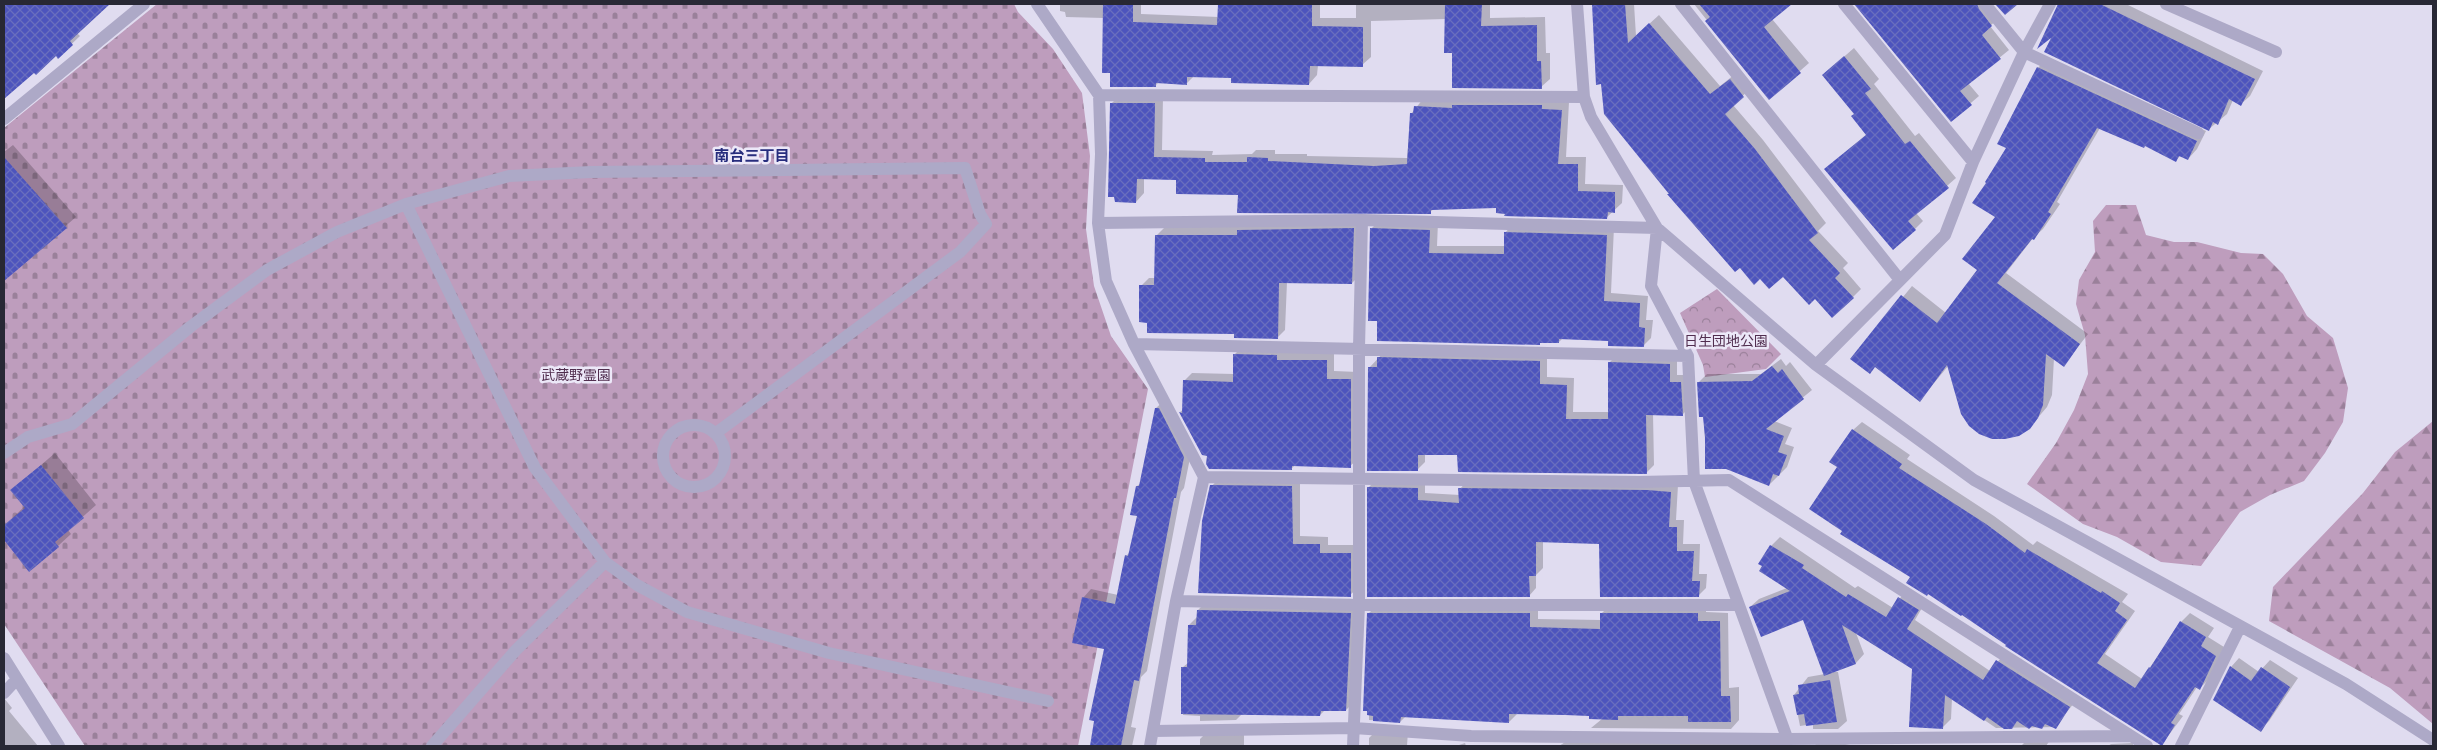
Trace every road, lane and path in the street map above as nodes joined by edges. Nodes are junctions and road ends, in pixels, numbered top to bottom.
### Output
1 (144, 4) edge
2 (1037, 4) edge
3 (1577, 4) edge
4 (1681, 4) edge
5 (1844, 4) edge
6 (1984, 4) edge
7 (2050, 4) edge
8 (2166, 4) edge
9 (2024, 52) junction
10 (2276, 52) dead end
11 (1099, 96) junction
12 (1584, 97) junction
13 (4, 119) edge
14 (2198, 134) dead end
15 (1973, 162) junction
16 (406, 204) junction
17 (1362, 220) junction
18 (1098, 223) junction
19 (1657, 228) junction
20 (1900, 280) junction
21 (1134, 344) junction
22 (1359, 348) junction
23 (1688, 356) junction
24 (1816, 365) junction
25 (716, 433) junction
26 (4, 453) edge
27 (1204, 477) junction
28 (1360, 478) junction
29 (1694, 481) junction
30 (605, 562) junction
31 (1176, 601) junction
32 (1359, 605) junction
33 (1738, 605) junction
34 (2240, 628) junction
35 (4, 658) edge
36 (18, 679) junction
37 (4, 693) edge
38 (1048, 702) dead end
39 (1354, 728) junction
40 (1153, 731) junction
41 (2130, 736) junction
42 (2433, 740) edge
43 (1472, 741) edge
44 (1634, 742) edge
45 (1789, 743) edge
46 (59, 746) edge
47 (432, 746) edge
48 (1150, 746) edge
49 (1353, 746) edge
50 (2147, 746) edge
51 (2180, 746) edge

1 - 13 street
2 - 11 street
3 - 12 street
4 - 20 street
5 - 15 street
6 - 9 street
7 - 9 street
8 - 10 street
9 - 14 street
9 - 15 street
11 - 12 street
11 - 18 street
12 - 19 street
15 - 20 street
16 - 25 street
16 - 26 street
16 - 30 street
17 - 18 street
17 - 19 street
17 - 22 street
18 - 21 street
19 - 23 street
19 - 24 street
20 - 24 street
21 - 22 street
21 - 27 street
22 - 23 street
22 - 28 street
23 - 29 street
24 - 34 street
25 - 25 street
27 - 28 street
27 - 31 street
28 - 29 street
28 - 32 street
29 - 33 street
29 - 41 street
30 - 38 street
30 - 47 street
31 - 32 street
31 - 40 street
32 - 33 street
32 - 39 street
33 - 45 street
34 - 42 street
34 - 51 street
35 - 36 street
36 - 37 street
36 - 46 street
39 - 40 street
39 - 43 street
39 - 49 street
40 - 48 street
41 - 45 street
41 - 50 street
43 - 44 street
44 - 45 street

